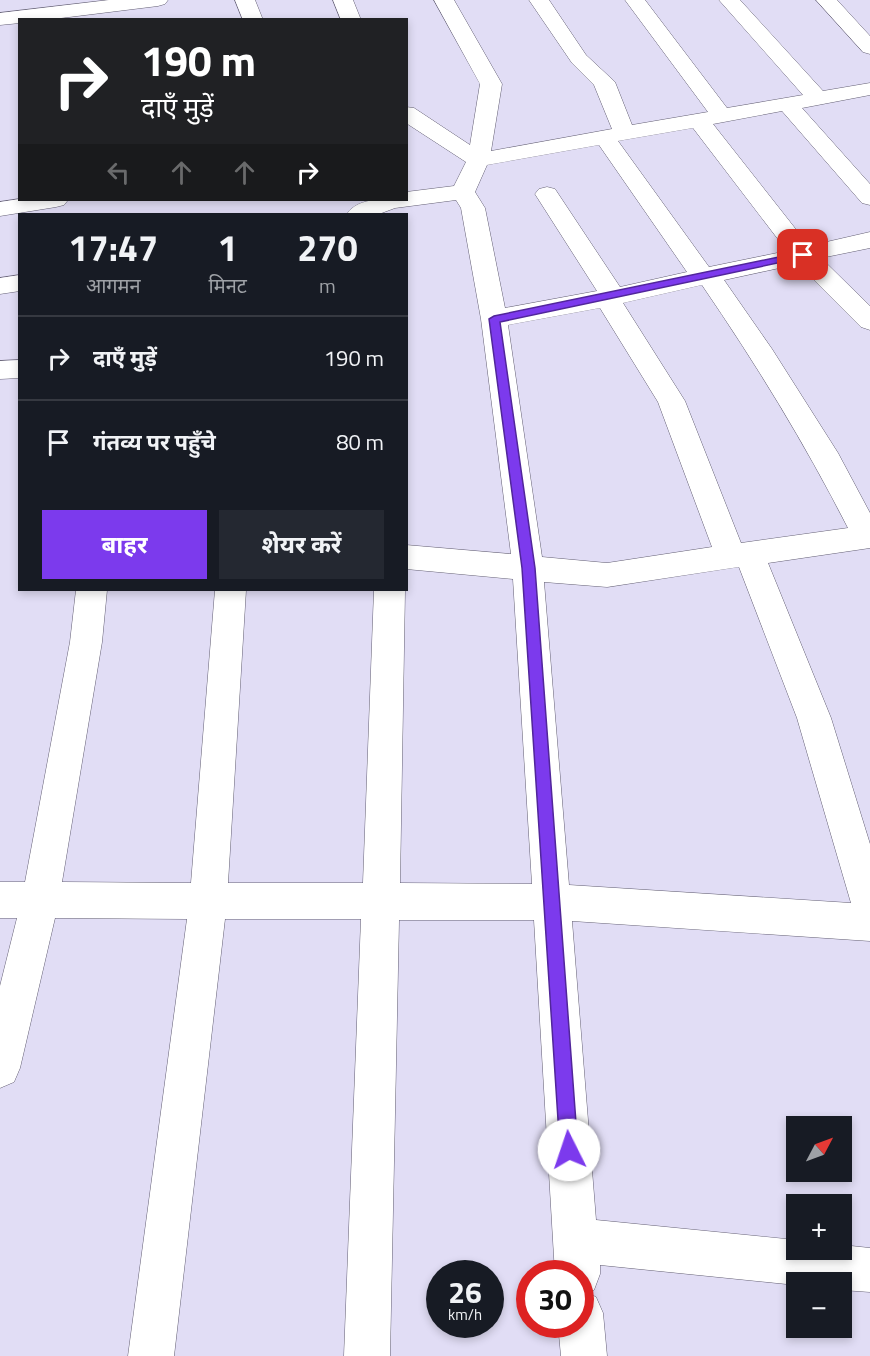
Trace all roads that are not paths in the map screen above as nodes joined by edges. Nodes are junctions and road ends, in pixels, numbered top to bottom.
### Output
1 (158, 0) edge
2 (245, 0) edge
3 (343, 0) edge
4 (444, 0) edge
5 (538, 0) edge
6 (635, 0) edge
7 (729, 0) edge
8 (826, 0) edge
9 (152, 1) edge
10 (55, 16) edge
11 (18, 18) edge
12 (18, 18) edge
13 (156, 18) edge
14 (252, 18) edge
15 (350, 18) edge
16 (0, 19) edge
17 (870, 48) edge
18 (870, 89) edge
19 (819, 99) junction
20 (787, 104) junction
21 (408, 114) edge
22 (722, 116) junction
23 (699, 120) junction
24 (615, 136) junction
25 (478, 160) junction
26 (463, 192) junction
27 (548, 194) dead end
28 (870, 198) edge
29 (408, 199) edge
30 (50, 201) edge
31 (391, 201) edge
32 (0, 209) edge
33 (361, 213) edge
34 (870, 240) edge
35 (803, 255) junction
36 (706, 276) junction
37 (18, 283) edge
38 (0, 286) edge
39 (610, 297) junction
40 (494, 319) junction
41 (870, 321) edge
42 (18, 369) edge
43 (0, 370) edge
44 (868, 536) edge
45 (740, 555) junction
46 (408, 557) edge
47 (528, 568) junction
48 (91, 591) edge
49 (231, 591) edge
50 (390, 591) edge
51 (0, 900) edge
52 (40, 900) junction
53 (208, 901) junction
54 (380, 901) junction
55 (551, 902) junction
56 (870, 905) edge
57 (870, 923) edge
58 (0, 1068) edge
59 (577, 1257) edge
60 (870, 1270) edge
61 (582, 1338) edge
62 (152, 1356) edge
63 (367, 1356) edge
64 (584, 1356) edge

1 - 9 street
2 - 14 street
3 - 15 street
4 - 25 street
5 - 24 street
6 - 22 street
7 - 19 street
8 - 17 street
9 - 10 street
9 - 13 street
10 - 12 street
11 - 16 street
18 - 19 street
19 - 20 street
20 - 22 street
20 - 28 street
21 - 25 street
22 - 23 street
23 - 24 street
23 - 35 street
24 - 25 street
24 - 36 street
25 - 26 street
26 - 29 street
26 - 40 street
27 - 39 street
30 - 32 street
31 - 33 street
34 - 35 street
35 - 36 street
35 - 41 street
36 - 39 street
36 - 44 street
37 - 38 street
39 - 40 street
39 - 45 street
40 - 47 street
42 - 43 street
44 - 45 street
45 - 47 street
45 - 56 street
46 - 47 street
47 - 55 street
48 - 52 street
49 - 53 street
50 - 54 street
51 - 52 street
52 - 53 street
52 - 58 street
53 - 54 street
53 - 62 street
54 - 55 street
54 - 63 street
55 - 57 street
55 - 59 street
59 - 60 street
61 - 64 street

